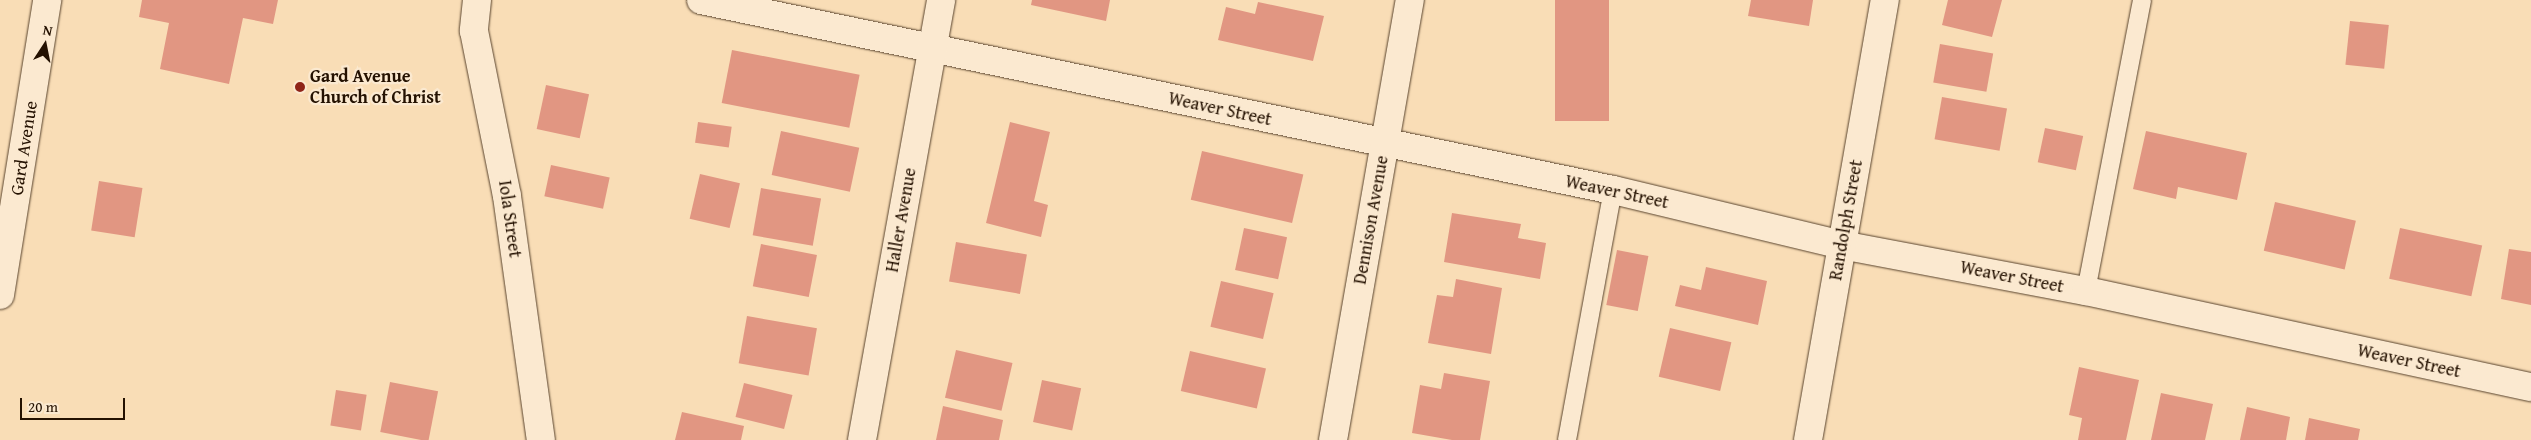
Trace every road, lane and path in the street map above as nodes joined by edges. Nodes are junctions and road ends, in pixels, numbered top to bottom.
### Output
1 (47, 0) edge
2 (477, 0) edge
3 (701, 0) edge
4 (941, 0) edge
5 (1410, 0) edge
6 (1885, 0) edge
7 (2142, 0) edge
8 (933, 48) junction
9 (1384, 144) junction
10 (1613, 190) junction
11 (1842, 245) junction
12 (2086, 291) junction
13 (0, 295) edge
14 (2531, 387) edge
15 (541, 440) edge
16 (862, 440) edge
17 (1333, 440) edge
18 (1567, 440) edge
19 (1808, 440) edge

1 - 13 street, Gard Avenue
2 - 15 street, Iola Street
3 - 8 street, Weaver Street
4 - 8 street, Haller Avenue
5 - 9 street, Dennison Avenue
6 - 11 street, Randolph Street
7 - 12 lane
8 - 9 street, Weaver Street
8 - 16 street, Haller Avenue
9 - 10 street, Weaver Street
9 - 17 street, Dennison Avenue
10 - 11 street, Weaver Street
10 - 18 lane
11 - 12 street, Weaver Street
11 - 19 street, Randolph Street
12 - 14 street, Weaver Street

